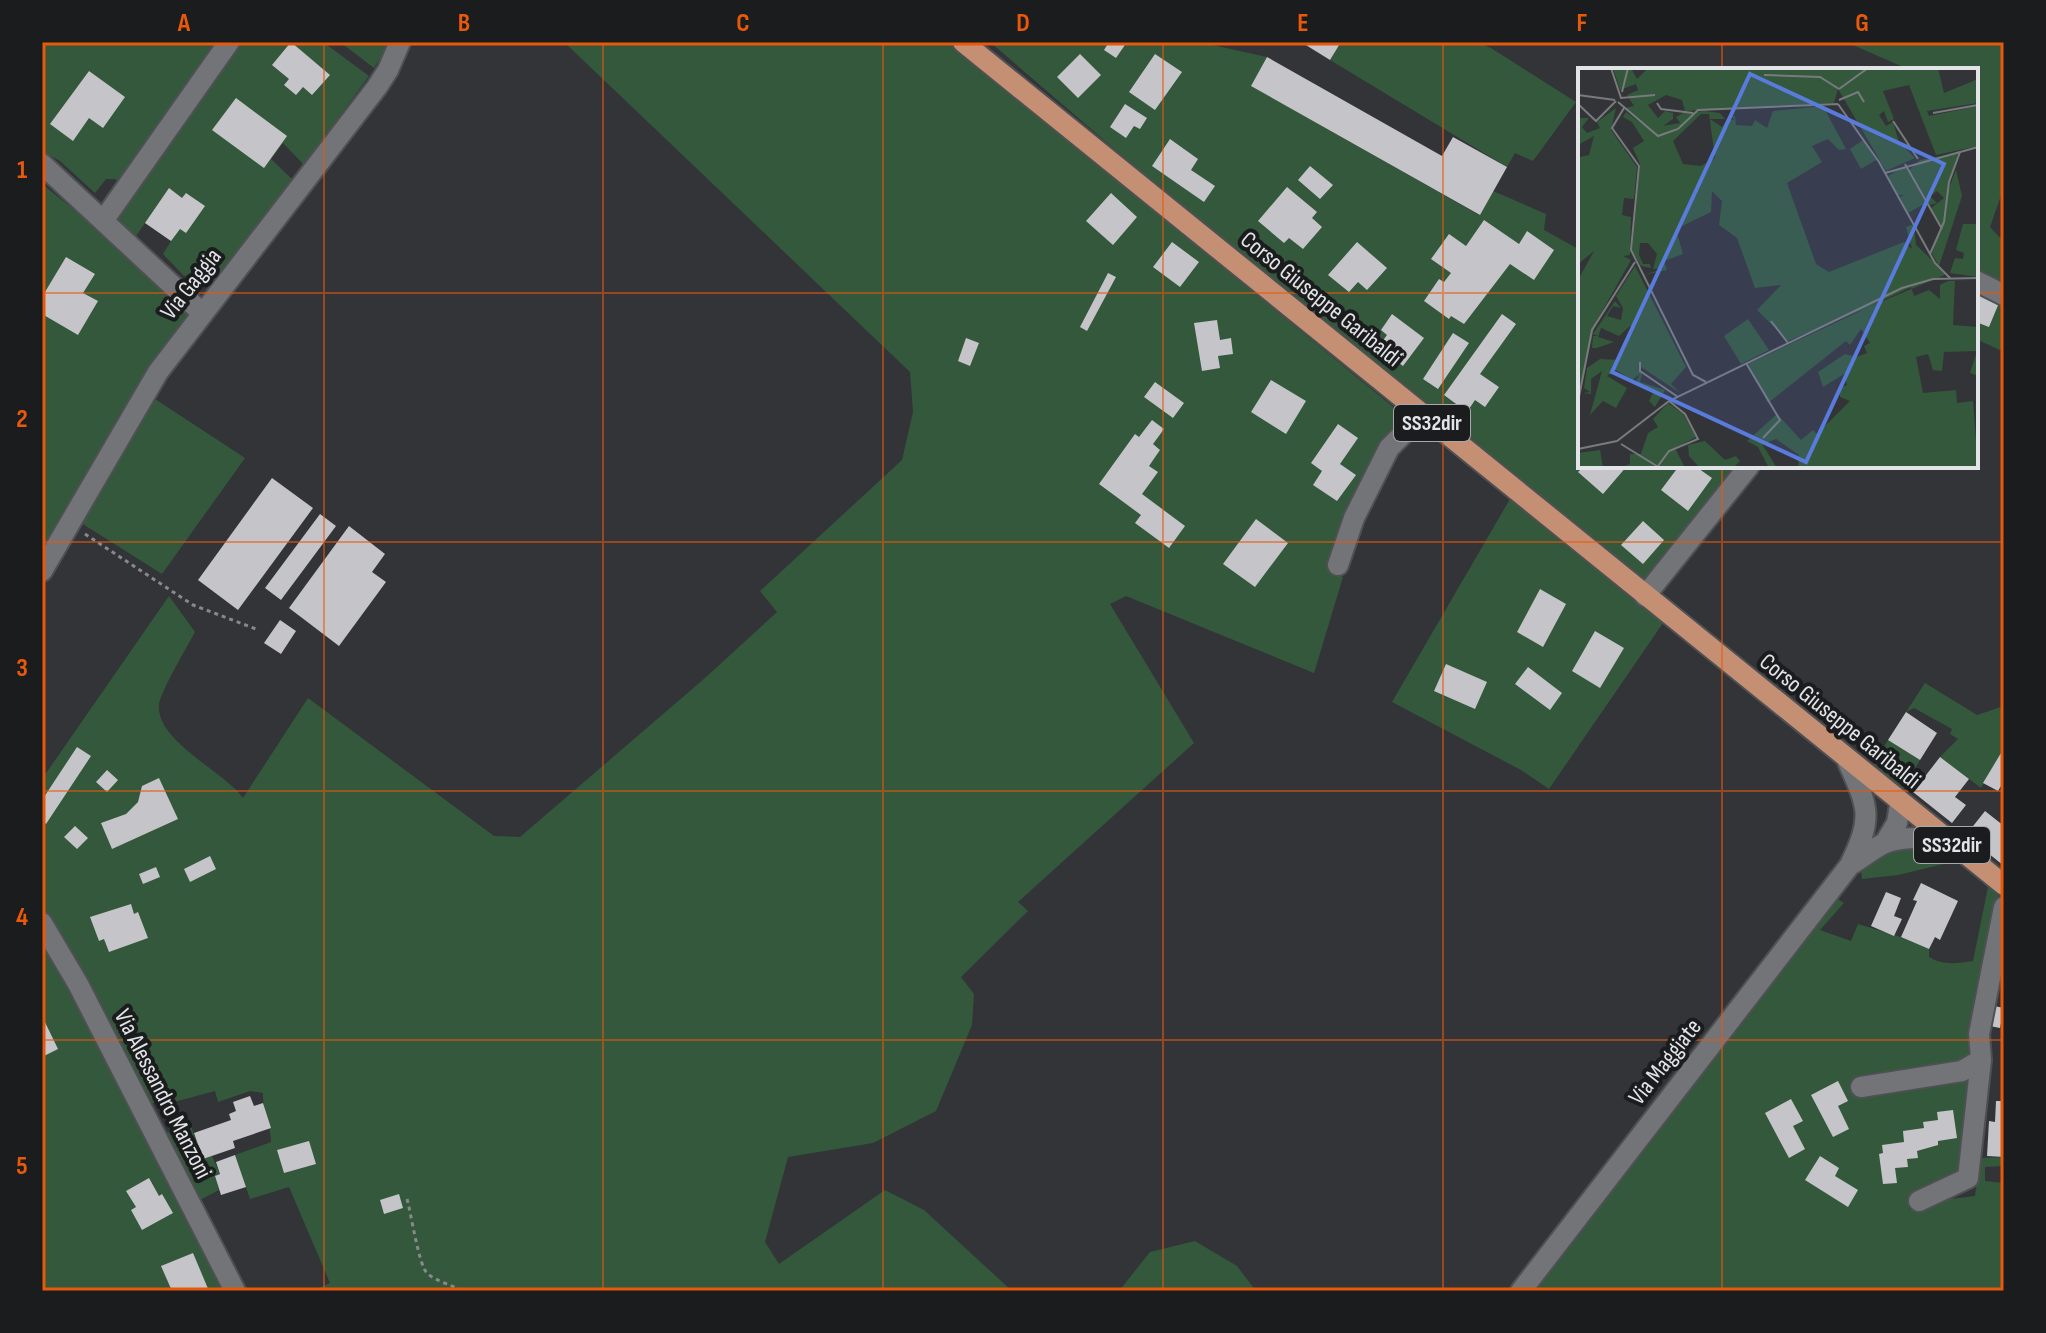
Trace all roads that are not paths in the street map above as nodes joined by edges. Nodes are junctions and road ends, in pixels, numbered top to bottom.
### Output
1 (229, 42) edge
2 (400, 42) edge
3 (963, 42) edge
4 (42, 164) edge
5 (103, 221) junction
6 (1978, 282) edge
7 (2004, 295) edge
8 (202, 313) junction
9 (1422, 415) junction
10 (1747, 468) edge
11 (1338, 565) dead end
12 (42, 571) edge
13 (1645, 596) junction
14 (1848, 762) junction
15 (1900, 804) junction
16 (1866, 824) junction
17 (1947, 841) junction
18 (1885, 843) junction
19 (1850, 865) junction
20 (2004, 885) edge
21 (2004, 907) edge
22 (42, 923) edge
23 (1981, 1060) junction
24 (1861, 1087) dead end
25 (1919, 1201) dead end
26 (235, 1291) edge
27 (1521, 1291) edge

1 - 5 street
2 - 8 street, Via Gaggia
3 - 9 main road, Corso Giuseppe Garibaldi / SS32dir
4 - 5 street
5 - 8 street
6 - 7 street
8 - 12 street, Via Gaggia
9 - 11 street
9 - 13 main road, Corso Giuseppe Garibaldi / SS32dir
10 - 13 street
13 - 14 main road, Corso Giuseppe Garibaldi / SS32dir
14 - 15 main road, Corso Giuseppe Garibaldi / SS32dir
14 - 16 street
15 - 16 street
15 - 17 main road, Corso Giuseppe Garibaldi / SS32dir
15 - 18 street
16 - 19 street, Via Maggiate
17 - 18 street, Via Maggiate
17 - 20 main road, Corso Giuseppe Garibaldi / SS32dir
18 - 19 street, Via Maggiate
19 - 27 street, Via Maggiate
21 - 23 street
22 - 26 street, Via Alessandro Manzoni
23 - 24 street
23 - 25 street

